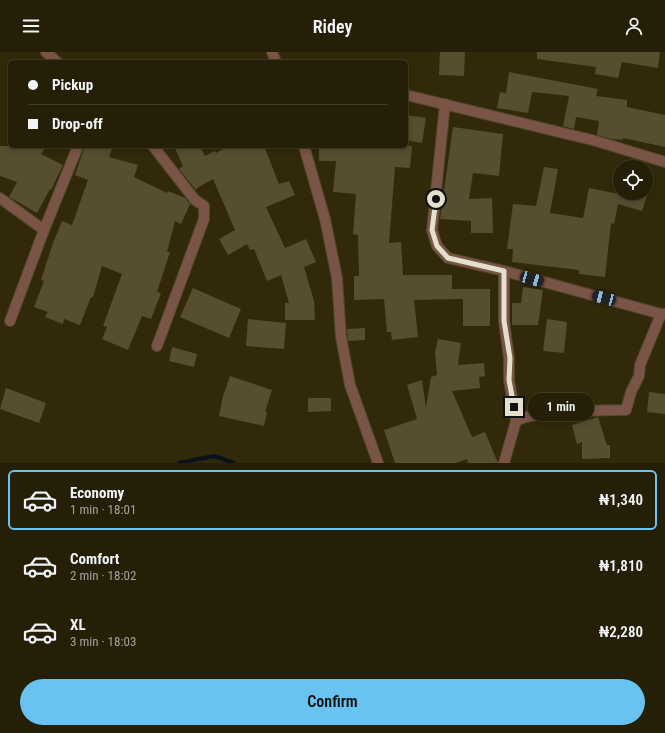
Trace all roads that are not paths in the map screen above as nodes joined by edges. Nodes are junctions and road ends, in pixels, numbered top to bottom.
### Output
1 (46, 52) edge
2 (55, 60) edge
3 (408, 95) edge
4 (445, 104) junction
5 (77, 148) edge
6 (155, 148) edge
7 (305, 148) edge
8 (665, 162) edge
9 (0, 198) edge
10 (44, 230) junction
11 (504, 271) junction
12 (663, 314) edge
13 (10, 321) dead end
14 (157, 346) dead end
15 (516, 421) junction
16 (378, 463) edge
17 (504, 463) edge

1 - 2 street
3 - 4 street
4 - 8 street
4 - 11 street
5 - 10 street
6 - 14 street
7 - 16 street
9 - 10 street
10 - 13 street
11 - 12 street
11 - 15 street
12 - 15 street
15 - 17 street

